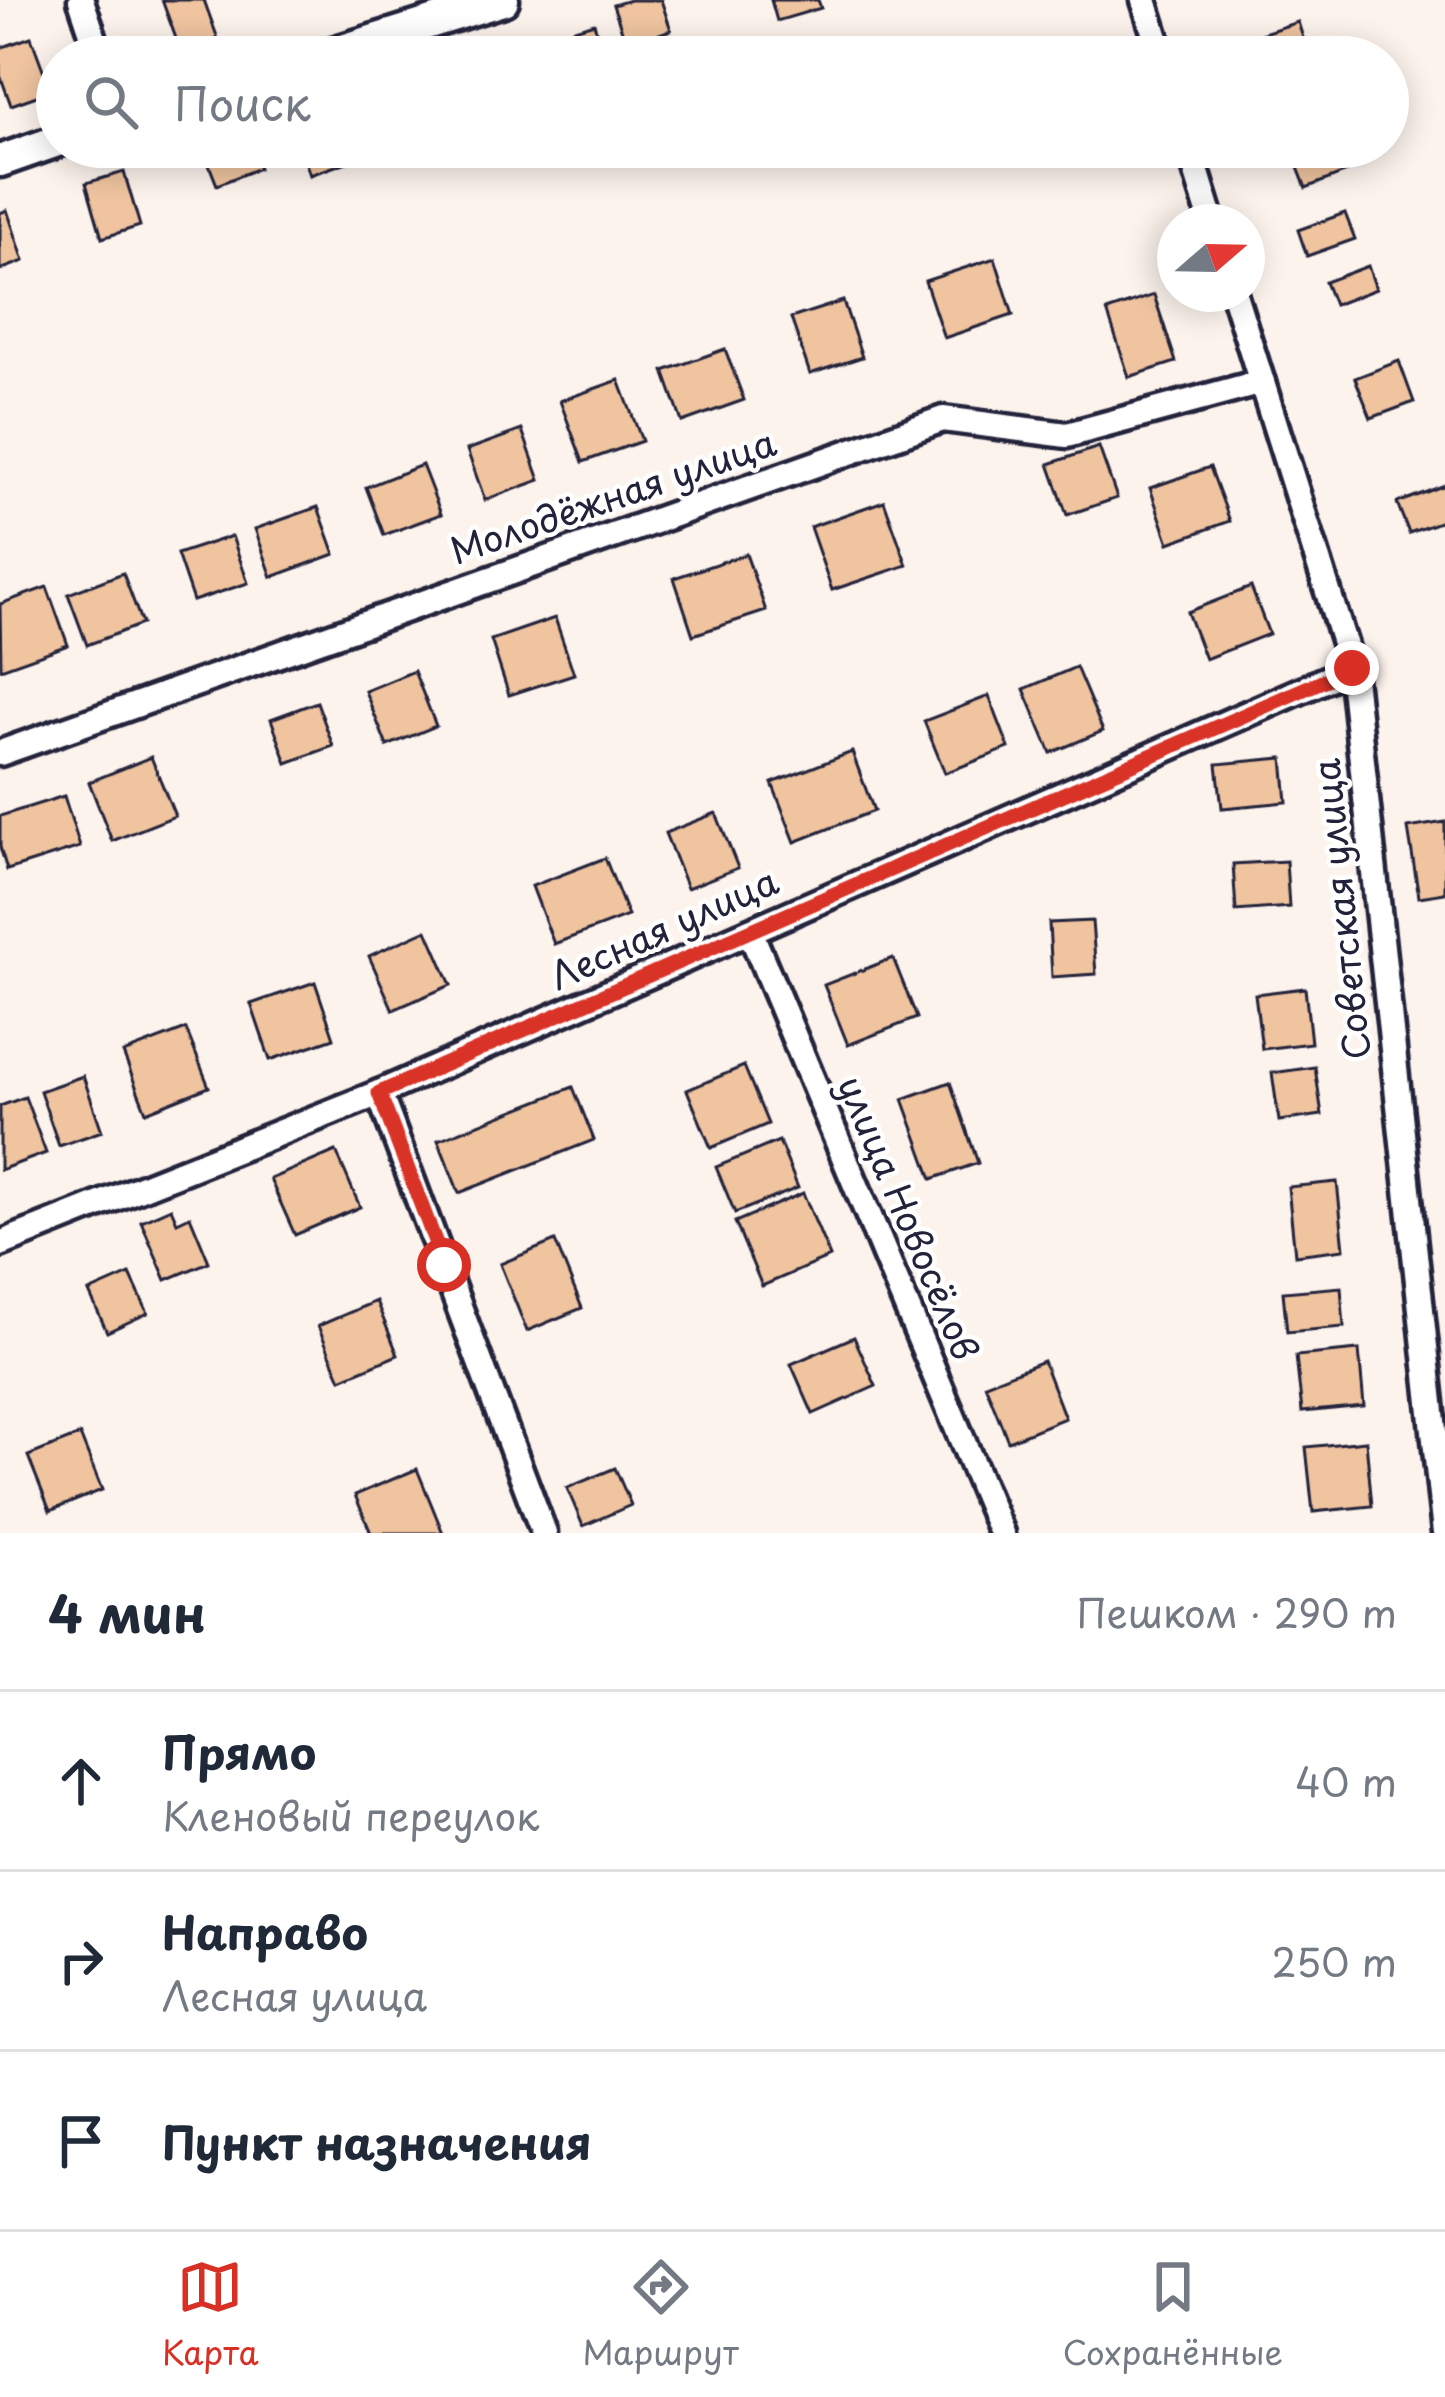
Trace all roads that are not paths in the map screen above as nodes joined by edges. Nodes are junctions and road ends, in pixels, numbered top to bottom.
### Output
1 (81, 0) edge
2 (503, 0) edge
3 (1144, 0) edge
4 (93, 36) edge
5 (387, 36) edge
6 (1155, 36) edge
7 (36, 148) edge
8 (0, 161) edge
9 (1195, 168) edge
10 (1206, 204) edge
11 (1240, 312) edge
12 (1262, 382) junction
13 (1352, 668) junction
14 (0, 753) edge
15 (750, 931) junction
16 (379, 1093) junction
17 (0, 1244) edge
18 (544, 1533) edge
19 (1001, 1533) edge
20 (1445, 1533) edge

1 - 4 street
2 - 5 street
3 - 6 street
7 - 8 street
9 - 10 street
11 - 12 street, Советская улица
12 - 13 street, Советская улица
12 - 14 street, Молодёжная улица
13 - 15 street, Лесная улица
13 - 20 street, Советская улица
15 - 16 street, Лесная улица
15 - 19 street, улица Новосёлов
16 - 17 street, Лесная улица
16 - 18 street

